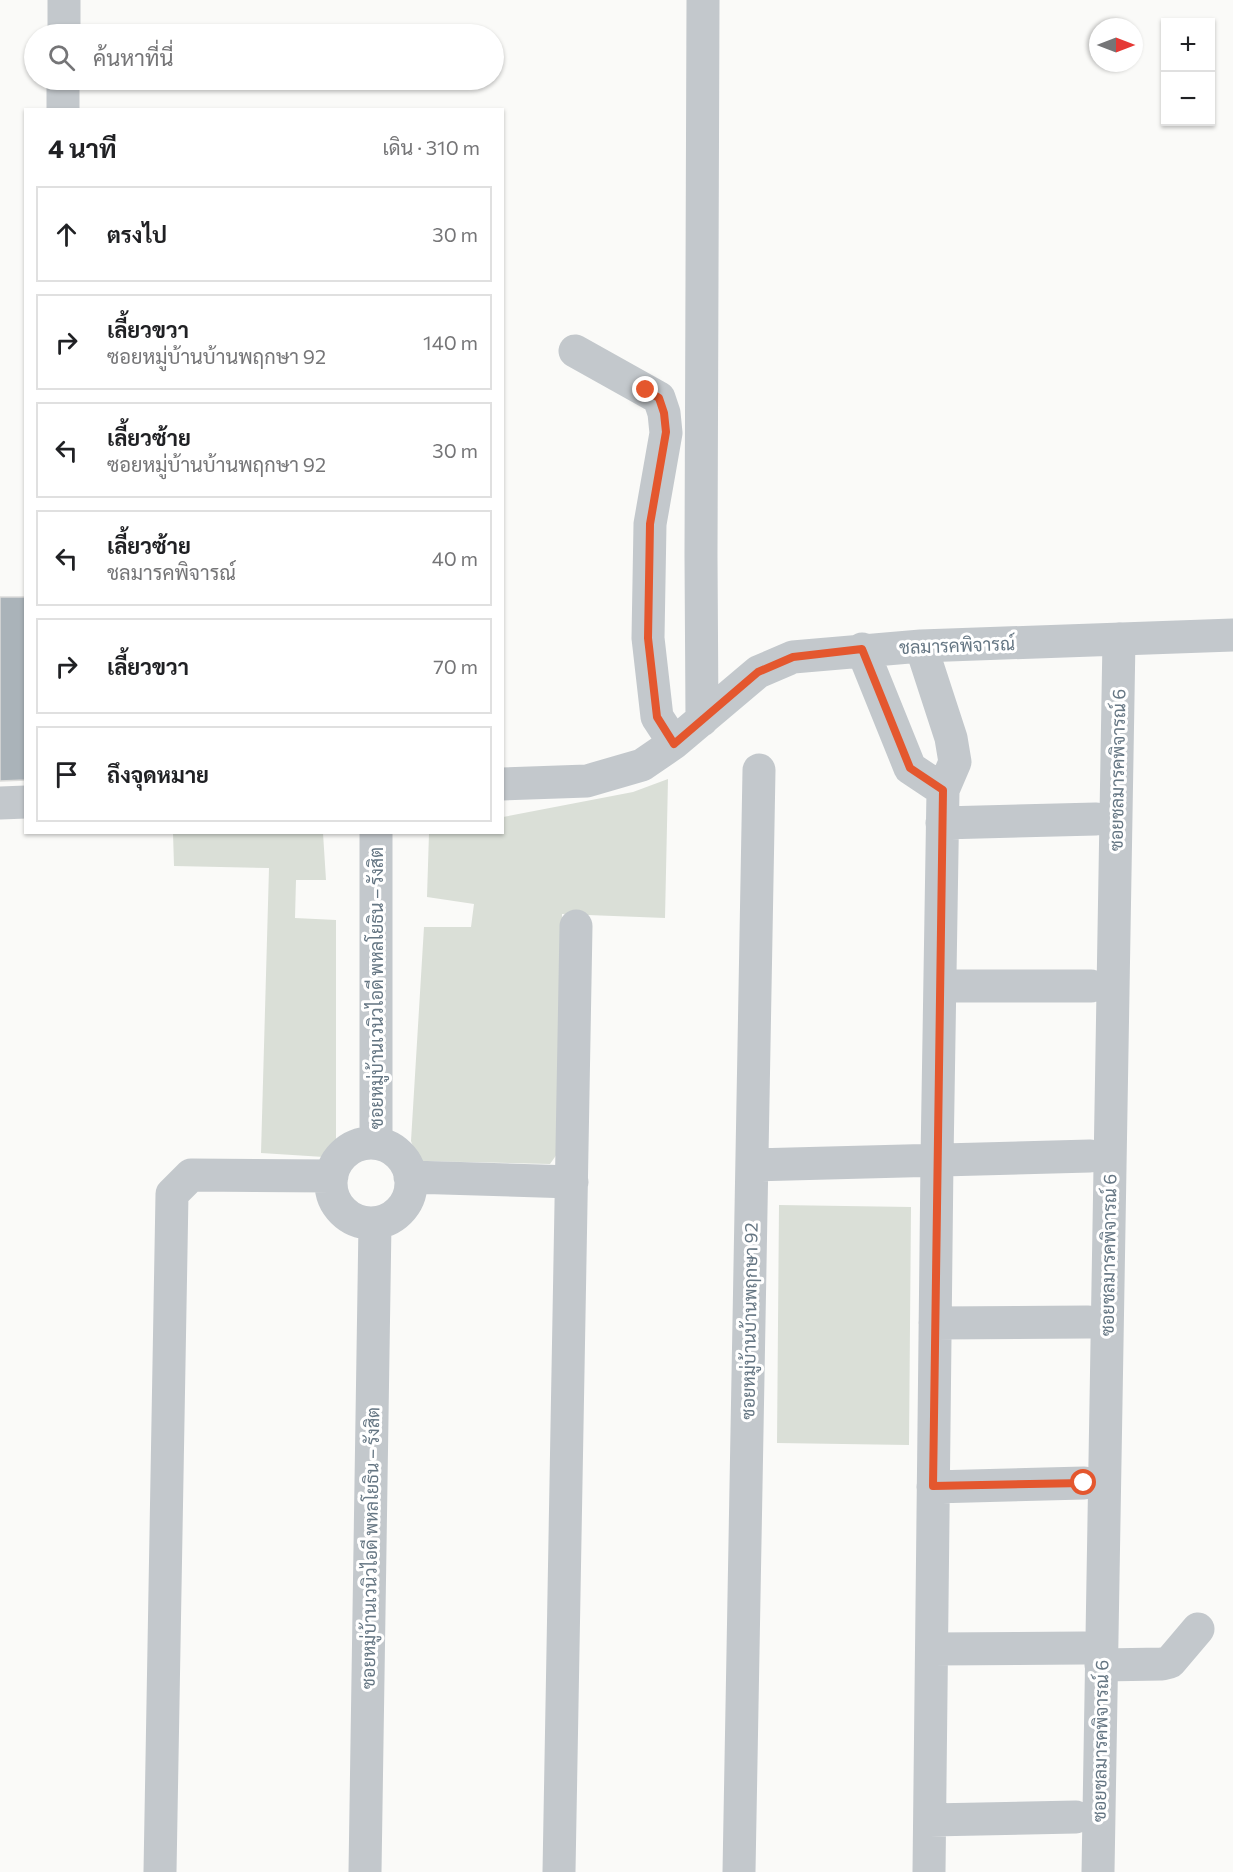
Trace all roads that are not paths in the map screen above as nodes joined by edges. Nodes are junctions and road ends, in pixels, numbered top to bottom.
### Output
1 (64, 0) edge
2 (703, 0) edge
3 (64, 24) edge
4 (63, 90) edge
5 (63, 108) edge
6 (575, 351) dead end
7 (1233, 635) edge
8 (1119, 639) junction
9 (921, 646) junction
10 (862, 649) junction
11 (702, 720) junction
12 (674, 744) junction
13 (759, 770) dead end
14 (504, 784) edge
15 (943, 790) junction
16 (24, 802) edge
17 (0, 803) edge
18 (1096, 819) dead end
19 (942, 823) junction
20 (376, 834) edge
21 (576, 926) dead end
22 (940, 986) junction
23 (1091, 986) dead end
24 (376, 1143) junction
25 (1090, 1156) dead end
26 (937, 1160) junction
27 (752, 1165) junction
28 (332, 1176) junction
29 (410, 1177) junction
30 (572, 1182) junction
31 (375, 1223) junction
32 (1088, 1322) dead end
33 (935, 1323) junction
34 (1084, 1483) dead end
35 (933, 1486) junction
36 (1198, 1629) dead end
37 (932, 1649) junction
38 (1093, 1656) junction
39 (1076, 1817) dead end
40 (930, 1820) junction
41 (160, 1872) edge
42 (365, 1872) edge
43 (559, 1872) edge
44 (739, 1872) edge
45 (929, 1872) edge
46 (1098, 1872) edge

1 - 3 street
2 - 11 street
4 - 5 street
6 - 12 street
7 - 8 street, ชลมารคพิจารณ์
8 - 9 street, ชลมารคพิจารณ์
8 - 38 street, ซอยชลมารคพิจารณ์ 6
9 - 10 street, ชลมารคพิจารณ์
9 - 15 street
10 - 11 street, ชลมารคพิจารณ์
10 - 15 street
11 - 12 street, ชลมารคพิจารณ์
12 - 14 street, ชลมารคพิจารณ์
13 - 27 street, ซอยหมู่บ้านบ้านพฤกษา 92
15 - 19 street
16 - 17 street
18 - 19 street
19 - 22 street
20 - 24 street, ซอยหมู่บ้านเวนิวไอดี พหลโยธิน – รังสิต
21 - 30 street
22 - 23 street
22 - 26 street
24 - 28 street, ซอยหมู่บ้านเวนิวไอดี พหลโยธิน – รังสิต
24 - 29 street, ซอยหมู่บ้านเวนิวไอดี พหลโยธิน – รังสิต
25 - 26 street
26 - 27 street
26 - 33 street
27 - 44 street, ซอยหมู่บ้านบ้านพฤกษา 92
28 - 31 street
28 - 41 street
29 - 30 street
29 - 31 street
30 - 43 street
31 - 42 street, ซอยหมู่บ้านเวนิวไอดี พหลโยธิน – รังสิต
32 - 33 street
33 - 35 street
34 - 35 street
35 - 37 street
36 - 38 street
37 - 38 street
37 - 40 street
38 - 46 street, ซอยชลมารคพิจารณ์ 6
39 - 40 street
40 - 45 street

